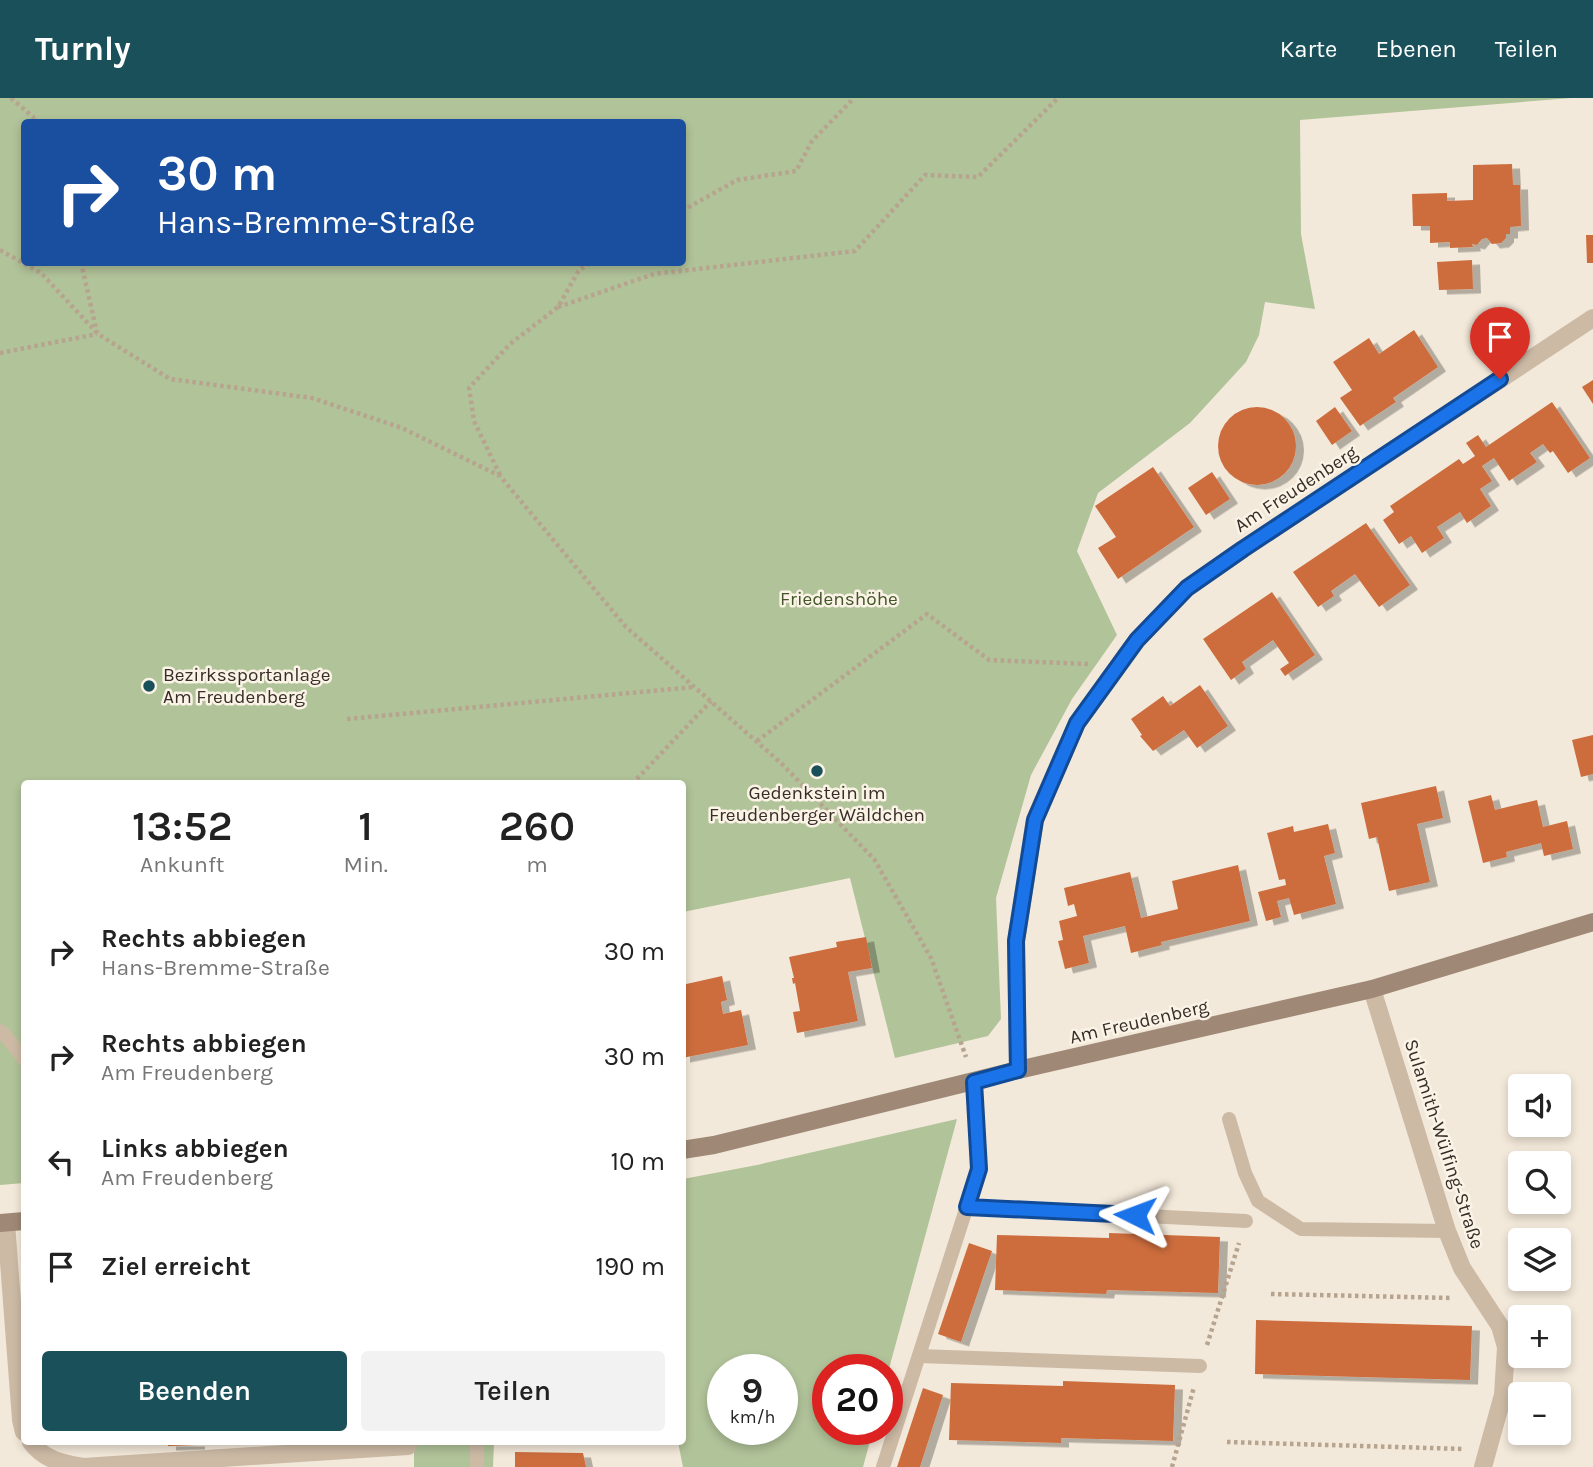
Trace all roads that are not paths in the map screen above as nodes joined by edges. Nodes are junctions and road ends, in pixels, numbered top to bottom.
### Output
1 (1593, 318) edge
2 (1593, 922) edge
3 (1372, 989) junction
4 (0, 1031) edge
5 (21, 1056) edge
6 (1018, 1070) junction
7 (974, 1082) junction
8 (1229, 1119) dead end
9 (686, 1149) edge
10 (967, 1207) junction
11 (1246, 1221) dead end
12 (10, 1222) edge
13 (1447, 1231) junction
14 (919, 1356) junction
15 (1200, 1366) dead end
16 (21, 1423) edge
17 (34, 1445) edge
18 (477, 1445) edge
19 (408, 1446) dead end
20 (1485, 1459) edge
21 (477, 1467) edge
22 (883, 1467) edge

1 - 6 street, Am Freudenberg
2 - 3 street, Am Freudenberg
3 - 6 street, Am Freudenberg
3 - 13 street, Sulamith-Wülfing-Straße
4 - 5 lane
6 - 7 street, Am Freudenberg
7 - 9 street, Am Freudenberg
7 - 10 lane
8 - 13 lane
10 - 11 lane
10 - 14 lane
12 - 16 street
13 - 20 street, Sulamith-Wülfing-Straße
14 - 15 lane
14 - 22 lane
17 - 19 street
18 - 21 lane

